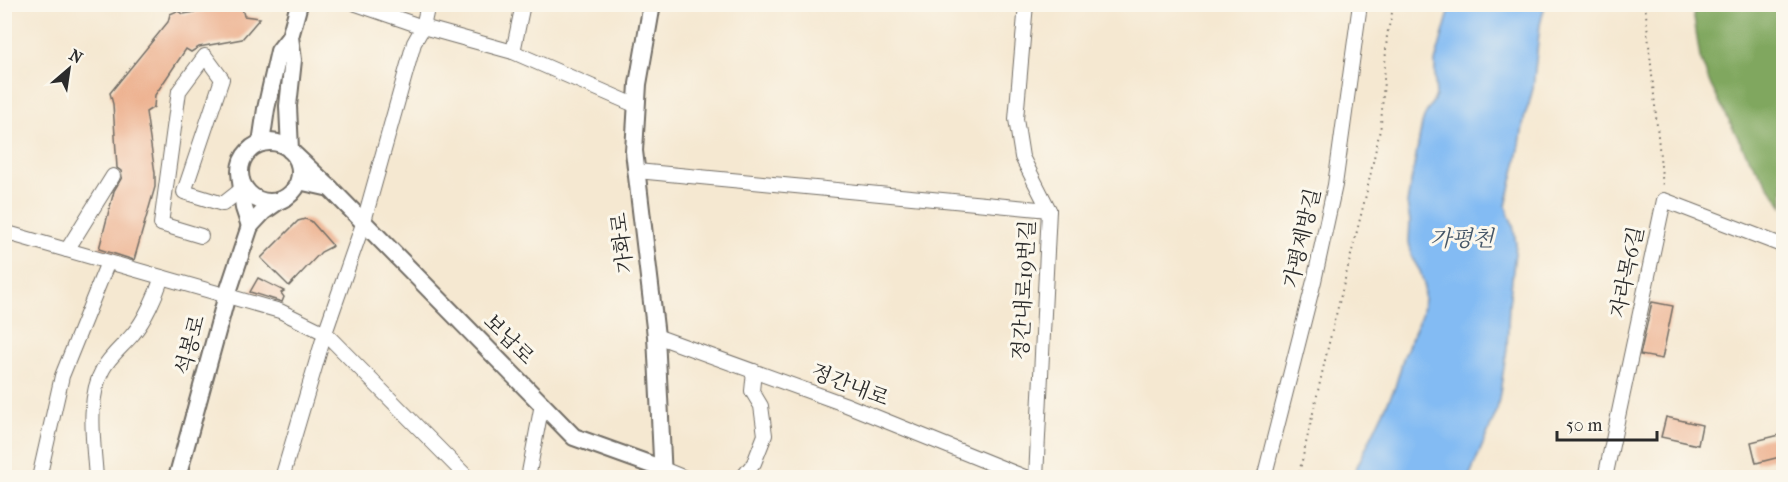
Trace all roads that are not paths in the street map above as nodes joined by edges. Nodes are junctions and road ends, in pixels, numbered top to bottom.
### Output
1 (299, 4) edge
2 (356, 4) edge
3 (428, 4) edge
4 (523, 4) edge
5 (652, 4) edge
6 (1026, 4) edge
7 (1360, 4) edge
8 (423, 27) junction
9 (290, 37) junction
10 (513, 52) junction
11 (637, 106) junction
12 (261, 143) junction
13 (293, 153) junction
14 (637, 171) junction
15 (113, 176) dead end
16 (299, 181) junction
17 (241, 183) junction
18 (166, 187) junction
19 (330, 188) junction
20 (184, 192) junction
21 (280, 200) junction
22 (1049, 210) junction
23 (364, 221) junction
24 (250, 226) junction
25 (4, 232) edge
26 (201, 236) dead end
27 (1784, 246) edge
28 (67, 250) junction
29 (108, 262) junction
30 (162, 277) junction
31 (226, 295) junction
32 (325, 333) junction
33 (656, 336) junction
34 (754, 371) junction
35 (542, 404) junction
36 (663, 473) edge
37 (39, 477) edge
38 (96, 477) edge
39 (177, 477) edge
40 (282, 477) edge
41 (468, 477) edge
42 (528, 477) edge
43 (685, 477) edge
44 (742, 477) edge
45 (1027, 477) edge
46 (1036, 477) edge
47 (1264, 477) edge
48 (1605, 477) edge

1 - 9 main road
2 - 8 street
3 - 8 street
4 - 10 street
5 - 11 main road, 가화로
6 - 22 street, 정간내로19번길
7 - 47 street, 가평제방길
8 - 10 street
8 - 23 street
9 - 12 main road
9 - 13 main road
10 - 11 street
11 - 14 main road, 가화로
12 - 13 main road
12 - 17 main road
13 - 16 main road
13 - 19 main road, 보납로
14 - 22 street
14 - 33 main road, 가화로
15 - 28 street
16 - 19 main road
16 - 21 main road
17 - 20 street
17 - 21 main road
17 - 24 main road
18 - 20 street
18 - 20 street
18 - 26 street
19 - 23 main road, 보납로
21 - 24 main road
22 - 46 street, 정간내로19번길
23 - 32 street
23 - 35 main road, 보납로
24 - 31 main road, 석봉로
25 - 28 street
27 - 48 street, 자라목6길
28 - 29 street
29 - 30 street
29 - 37 street
30 - 31 street
30 - 38 street
31 - 32 street
31 - 39 main road, 석봉로
32 - 40 street
32 - 41 street
33 - 34 street, 정간내로
33 - 36 main road, 가화로
34 - 44 street
34 - 45 street, 정간내로
35 - 36 main road, 보납로
35 - 42 street
36 - 43 street, 보납로

